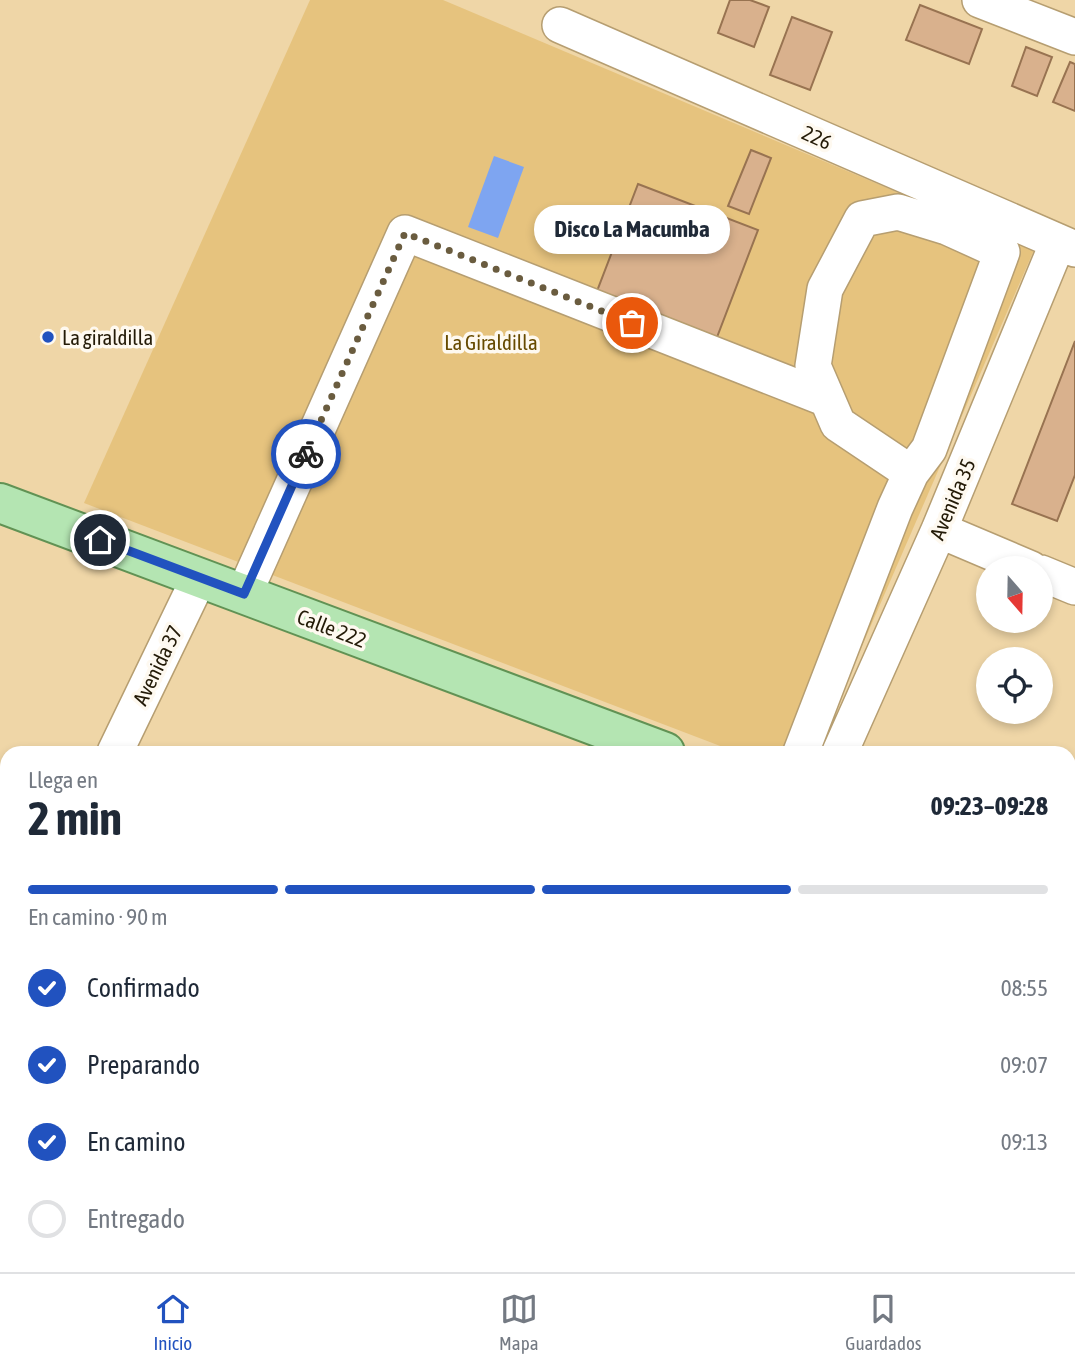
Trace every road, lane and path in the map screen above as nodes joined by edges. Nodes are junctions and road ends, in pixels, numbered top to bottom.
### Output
1 (979, 0) edge
2 (560, 25) dead end
3 (1075, 37) edge
4 (1066, 246) edge
5 (827, 399) junction
6 (911, 473) junction
7 (0, 503) edge
8 (939, 530) junction
9 (1000, 556) edge
10 (199, 578) junction
11 (1054, 578) edge
12 (1075, 587) edge
13 (244, 594) junction
14 (118, 746) edge
15 (649, 746) edge
16 (803, 746) edge
17 (844, 746) edge

1 - 3 street
2 - 4 street, 226
4 - 8 street, Avenida 35
5 - 6 street
5 - 6 street
5 - 13 street
6 - 16 street
7 - 10 main road, Calle 222
8 - 9 street
8 - 17 street, Avenida 35
10 - 13 main road, Calle 222
10 - 14 street, Avenida 37
11 - 12 street
13 - 15 main road, Calle 222

